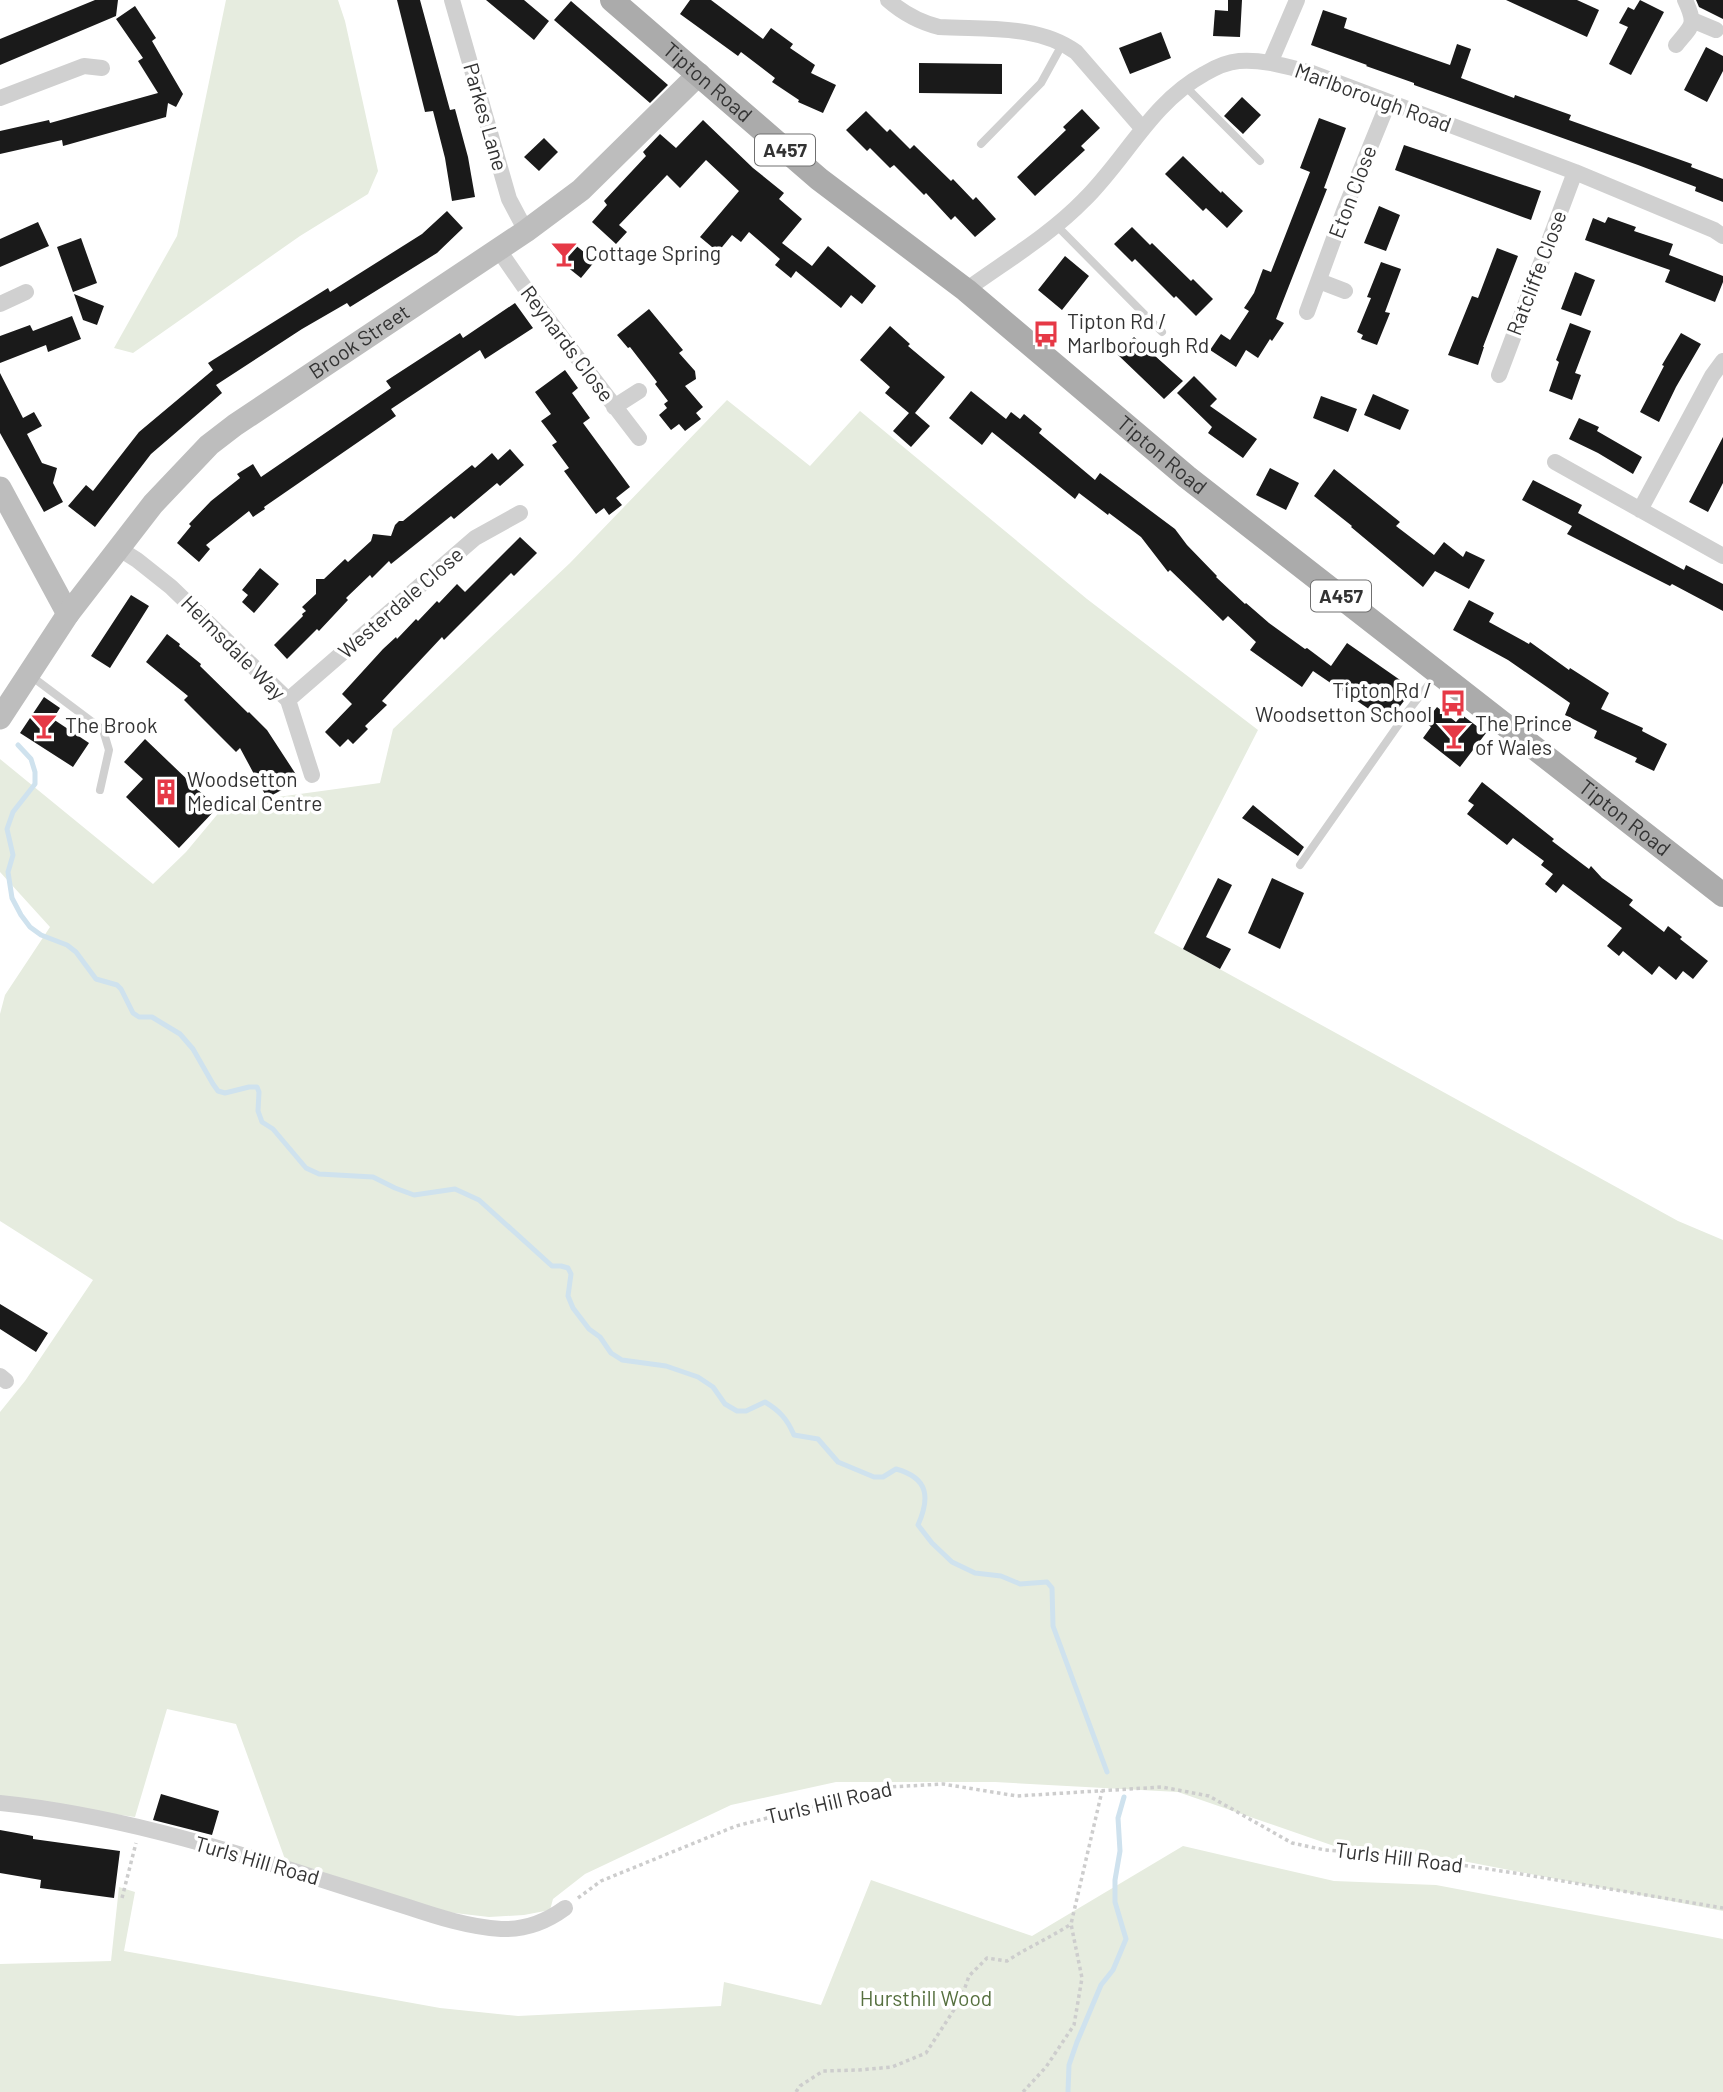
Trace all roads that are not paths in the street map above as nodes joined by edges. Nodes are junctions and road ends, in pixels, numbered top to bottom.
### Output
1 (452, 0) edge
2 (612, 0) edge
3 (888, 0) edge
4 (1297, 0) edge
5 (1685, 0) edge
6 (1692, 20) junction
7 (1716, 30) dead end
8 (1063, 43) junction
9 (1676, 46) dead end
10 (1270, 63) junction
11 (102, 68) dead end
12 (699, 74) junction
13 (1184, 86) junction
14 (0, 98) edge
15 (1388, 103) junction
16 (1142, 128) junction
17 (981, 144) dead end
18 (1260, 161) dead end
19 (1575, 172) junction
20 (1056, 225) junction
21 (526, 231) junction
22 (1723, 236) edge
23 (498, 249) junction
24 (1319, 281) junction
25 (966, 290) junction
26 (1345, 291) dead end
27 (26, 292) dead end
28 (0, 304) edge
29 (1307, 312) dead end
30 (1162, 332) dead end
31 (1723, 361) edge
32 (1499, 375) dead end
33 (639, 391) dead end
34 (614, 407) junction
35 (639, 438) dead end
36 (1555, 462) dead end
37 (0, 488) edge
38 (1640, 510) junction
39 (520, 513) dead end
40 (118, 548) junction
41 (1723, 556) edge
42 (68, 614) junction
43 (1439, 672) junction
44 (28, 675) junction
45 (288, 700) junction
46 (0, 718) edge
47 (312, 775) dead end
48 (100, 790) dead end
49 (1300, 865) dead end
50 (1723, 895) edge
51 (0, 1803) edge
52 (565, 1908) road end

1 - 21 street, Parkes Lane
2 - 12 main road, Tipton Road / A457
3 - 8 street
4 - 10 street
5 - 6 street
6 - 7 street
6 - 9 street
8 - 16 street
8 - 17 lane
10 - 13 street, Marlborough Road
10 - 15 street, Marlborough Road
11 - 14 street
12 - 21 street, Brook Street
12 - 25 main road, Tipton Road / A457
13 - 16 street, Marlborough Road
13 - 18 lane
15 - 19 street, Marlborough Road
15 - 24 street, Eton Close
16 - 20 street, Marlborough Road
19 - 22 street, Marlborough Road
19 - 32 street, Ratcliffe Close
20 - 25 street, Marlborough Road
20 - 30 lane
21 - 23 street, Brook Street
23 - 34 street, Reynards Close
23 - 40 street, Brook Street
24 - 26 street
24 - 29 street, Eton Close
25 - 43 main road, Tipton Road / A457
27 - 28 street
31 - 38 street
33 - 34 street
34 - 35 street, Reynards Close
36 - 38 street
37 - 42 street
38 - 41 street
39 - 45 street, Westerdale Close
40 - 42 street, Brook Street
40 - 45 street, Helmsdale Way
42 - 44 street, Brook Street
43 - 49 lane
43 - 50 main road, Tipton Road / A457
44 - 46 street, Brook Street
44 - 48 lane
45 - 47 street, Helmsdale Way
51 - 52 street, Turls Hill Road

